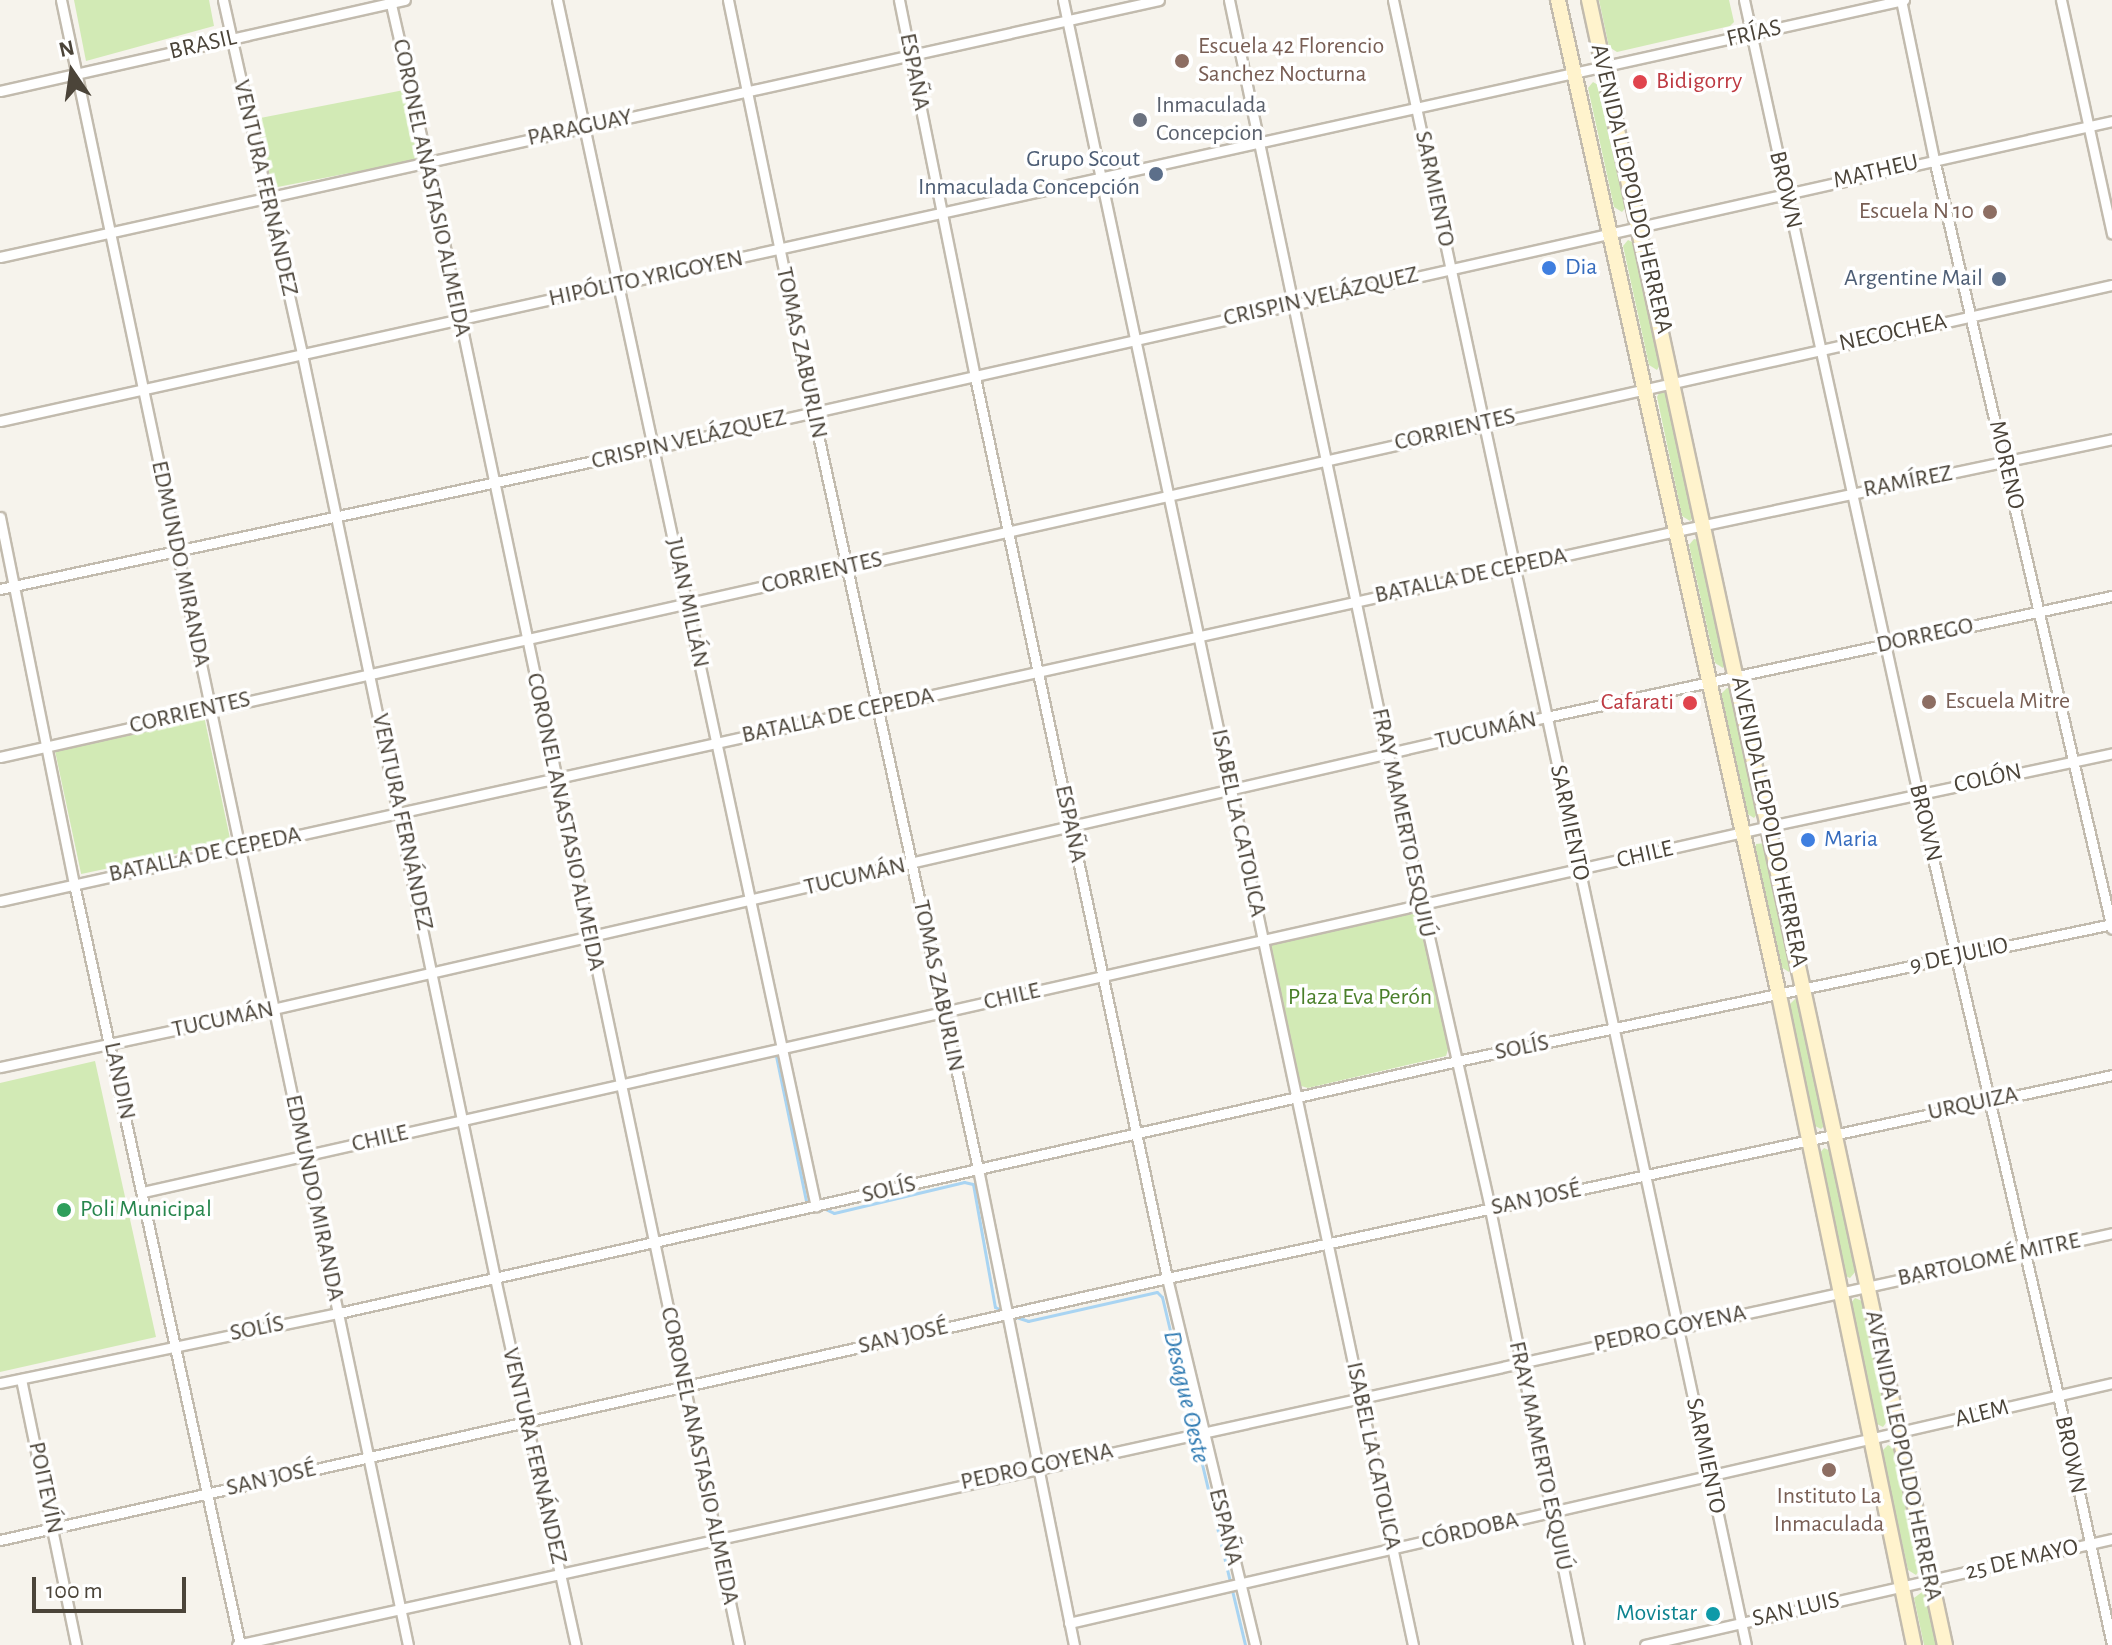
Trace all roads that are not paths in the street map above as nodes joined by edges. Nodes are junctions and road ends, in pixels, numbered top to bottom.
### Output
1 (61, 0) edge
2 (223, 0) edge
3 (405, 0) edge
4 (557, 0) edge
5 (728, 0) edge
6 (899, 0) edge
7 (1063, 0) edge
8 (1159, 0) edge
9 (1229, 0) edge
10 (1393, 0) edge
11 (1558, 0) edge
12 (1589, 0) edge
13 (1744, 0) edge
14 (1902, 0) edge
15 (2061, 0) edge
16 (390, 2) edge
17 (1067, 20) junction
18 (1751, 35) junction
19 (231, 39) junction
20 (910, 55) junction
21 (1604, 68) junction
22 (77, 73) junction
23 (1573, 74) junction
24 (0, 91) edge
25 (747, 91) junction
26 (1417, 109) junction
27 (2112, 121) edge
28 (2089, 125) junction
29 (584, 127) junction
30 (1259, 144) junction
31 (1934, 159) junction
32 (427, 162) junction
33 (1100, 179) junction
34 (1785, 192) junction
35 (269, 197) junction
36 (942, 214) junction
37 (1640, 225) junction
38 (110, 232) junction
39 (1611, 232) junction
40 (2112, 233) edge
41 (780, 249) junction
42 (0, 257) edge
43 (1450, 268) junction
44 (618, 285) junction
45 (2112, 285) edge
46 (1293, 304) junction
47 (1972, 316) junction
48 (459, 320) junction
49 (1134, 340) junction
50 (1821, 349) junction
51 (302, 354) junction
52 (975, 377) junction
53 (1674, 381) junction
54 (1644, 387) junction
55 (142, 390) junction
56 (813, 412) junction
57 (0, 421) edge
58 (1483, 424) junction
59 (2112, 439) edge
60 (654, 448) junction
61 (1326, 460) junction
62 (2005, 462) junction
63 (493, 483) junction
64 (1852, 493) junction
65 (1168, 497) junction
66 (0, 517) edge
67 (336, 517) junction
68 (1704, 525) junction
69 (1010, 530) junction
70 (1676, 531) junction
71 (178, 553) junction
72 (1513, 567) junction
73 (848, 568) junction
74 (15, 586) junction
75 (0, 589) edge
76 (2112, 596) edge
77 (1356, 602) junction
78 (687, 603) junction
79 (2040, 611) junction
80 (1198, 636) junction
81 (526, 637) junction
82 (1887, 644) junction
83 (1038, 671) junction
84 (370, 673) junction
85 (1738, 677) junction
86 (1709, 682) junction
87 (878, 707) junction
88 (210, 708) junction
89 (1546, 717) junction
90 (716, 743) junction
91 (48, 746) junction
92 (2112, 753) edge
93 (1388, 755) junction
94 (0, 757) edge
95 (2072, 761) junction
96 (555, 778) junction
97 (1231, 791) junction
98 (1918, 794) junction
99 (399, 813) junction
100 (1770, 826) junction
101 (1070, 828) junction
102 (1742, 833) junction
103 (239, 848) junction
104 (911, 864) junction
105 (1579, 870) junction
106 (74, 884) junction
107 (0, 901) edge
108 (750, 901) junction
109 (1421, 905) junction
110 (2112, 926) edge
111 (589, 938) junction
112 (1263, 941) junction
113 (1956, 957) junction
114 (434, 971) junction
115 (1102, 977) junction
116 (1806, 989) junction
117 (1779, 995) junction
118 (273, 1009) junction
119 (942, 1013) junction
120 (1614, 1030) junction
121 (111, 1044) junction
122 (784, 1048) junction
123 (1457, 1061) junction
124 (0, 1067) edge
125 (2112, 1075) edge
126 (620, 1085) junction
127 (1296, 1097) junction
128 (1989, 1101) junction
129 (464, 1120) junction
130 (1136, 1134) junction
131 (1835, 1134) junction
132 (1807, 1141) junction
133 (304, 1156) junction
134 (978, 1169) junction
135 (1645, 1176) junction
136 (143, 1192) junction
137 (816, 1207) junction
138 (1490, 1209) junction
139 (2112, 1233) edge
140 (654, 1243) junction
141 (1328, 1246) junction
142 (2025, 1252) junction
143 (495, 1278) junction
144 (1167, 1278) junction
145 (1866, 1287) junction
146 (1838, 1292) junction
147 (339, 1313) junction
148 (1008, 1314) junction
149 (1678, 1328) junction
150 (174, 1345) junction
151 (1519, 1363) junction
152 (21, 1379) junction
153 (0, 1383) edge
154 (2112, 1383) edge
155 (684, 1386) junction
156 (2058, 1395) junction
157 (1360, 1398) junction
158 (525, 1420) junction
159 (1201, 1430) junction
160 (1898, 1434) junction
161 (1870, 1441) junction
162 (369, 1456) junction
163 (1037, 1467) junction
164 (1709, 1477) junction
165 (206, 1494) junction
166 (1552, 1512) junction
167 (54, 1528) junction
168 (716, 1538) junction
169 (2112, 1539) edge
170 (0, 1540) edge
171 (2089, 1545) junction
172 (1393, 1550) junction
173 (560, 1571) junction
174 (1931, 1581) junction
175 (1239, 1582) junction
176 (1900, 1587) junction
177 (400, 1607) junction
178 (1069, 1623) junction
179 (1741, 1623) junction
180 (76, 1645) edge
181 (239, 1645) edge
182 (408, 1645) edge
183 (576, 1645) edge
184 (739, 1645) edge
185 (1074, 1645) edge
186 (1255, 1645) edge
187 (1413, 1645) edge
188 (1579, 1645) edge
189 (1645, 1645) edge
190 (1746, 1645) edge
191 (1914, 1645) edge
192 (1945, 1645) edge
193 (2112, 1645) edge

1 - 22 street, EDMUNDO MIRANDA
2 - 19 street, VENTURA FERNÁNDEZ
3 - 16 street, BRASIL
4 - 29 street, JUAN MILLÁN
5 - 25 street, TOMAS ZABURLIN
6 - 20 street, ESPAÑA
7 - 17 street, ISABEL LA CATOLICA
8 - 17 street, PARAGUAY
9 - 30 street, FRAY MAMERTO ESQUIÚ
10 - 26 street, SARMIENTO
11 - 23 street, AVENIDA LEOPOLDO HERRERA
12 - 21 street, AVENIDA LEOPOLDO HERRERA
13 - 18 street, BROWN
14 - 18 street, FRÍAS
14 - 31 street, MORENO
15 - 28 street
16 - 19 street, BRASIL
16 - 32 street, CORONEL ANASTASIO ALMEIDA
17 - 20 street, PARAGUAY
17 - 33 street, ISABEL LA CATOLICA
18 - 21 street, FRÍAS
18 - 34 street, BROWN
19 - 22 street, BRASIL
19 - 35 street, VENTURA FERNÁNDEZ
20 - 25 street, PARAGUAY
20 - 36 street, ESPAÑA
21 - 23 street, FRÍAS
21 - 37 street, AVENIDA LEOPOLDO HERRERA
22 - 24 street, BRASIL
22 - 38 street, EDMUNDO MIRANDA
23 - 26 street, HIPÓLITO YRIGOYEN
23 - 39 street, AVENIDA LEOPOLDO HERRERA
25 - 29 street, PARAGUAY
25 - 41 street, TOMAS ZABURLIN
26 - 30 street, HIPÓLITO YRIGOYEN
26 - 43 street, SARMIENTO
27 - 28 street, MATHEU
28 - 31 street, MATHEU
28 - 40 street
29 - 32 street, PARAGUAY
29 - 44 street, JUAN MILLÁN
30 - 33 street, HIPÓLITO YRIGOYEN
30 - 46 street, FRAY MAMERTO ESQUIÚ
31 - 34 street, MATHEU
31 - 47 street, MORENO
32 - 35 street, PARAGUAY
32 - 48 street, CORONEL ANASTASIO ALMEIDA
33 - 36 street, HIPÓLITO YRIGOYEN
33 - 49 street, ISABEL LA CATOLICA
34 - 37 street, MATHEU
34 - 50 street, BROWN
35 - 38 street, PARAGUAY
35 - 51 street, VENTURA FERNÁNDEZ
36 - 41 street, HIPÓLITO YRIGOYEN
36 - 52 street, ESPAÑA
37 - 39 street, CRISPIN VELÁZQUEZ
37 - 53 street, AVENIDA LEOPOLDO HERRERA
38 - 42 street, PARAGUAY
38 - 55 street, EDMUNDO MIRANDA
39 - 43 street, CRISPIN VELÁZQUEZ
39 - 54 street, AVENIDA LEOPOLDO HERRERA
41 - 44 street, HIPÓLITO YRIGOYEN
41 - 56 street, TOMAS ZABURLIN
43 - 46 street, CRISPIN VELÁZQUEZ
43 - 58 street, SARMIENTO
44 - 48 street, HIPÓLITO YRIGOYEN
44 - 60 street, JUAN MILLÁN
45 - 47 street, NECOCHEA
46 - 49 street, CRISPIN VELÁZQUEZ
46 - 61 street, FRAY MAMERTO ESQUIÚ
47 - 50 street, NECOCHEA
47 - 62 street, MORENO
48 - 51 street, HIPÓLITO YRIGOYEN
48 - 63 street, CORONEL ANASTASIO ALMEIDA
49 - 52 street, CRISPIN VELÁZQUEZ
49 - 65 street, ISABEL LA CATOLICA
50 - 53 street, NECOCHEA
50 - 64 street, BROWN
51 - 55 street, HIPÓLITO YRIGOYEN
51 - 67 street, VENTURA FERNÁNDEZ
52 - 56 street, CRISPIN VELÁZQUEZ
52 - 69 street, ESPAÑA
53 - 54 street, NECOCHEA
53 - 68 street, AVENIDA LEOPOLDO HERRERA
54 - 58 street, CORRIENTES
54 - 70 street, AVENIDA LEOPOLDO HERRERA
55 - 57 street, HIPÓLITO YRIGOYEN
55 - 71 street, EDMUNDO MIRANDA
56 - 60 street, CRISPIN VELÁZQUEZ
56 - 73 street, TOMAS ZABURLIN
58 - 61 street, CORRIENTES
58 - 72 street, SARMIENTO
59 - 62 street, RAMÍREZ
60 - 63 street, CRISPIN VELÁZQUEZ
60 - 78 street, JUAN MILLÁN
61 - 65 street, CORRIENTES
61 - 77 street, FRAY MAMERTO ESQUIÚ
62 - 64 street, RAMÍREZ
62 - 79 street, MORENO
63 - 67 street, CRISPIN VELÁZQUEZ
63 - 81 street, CORONEL ANASTASIO ALMEIDA
64 - 68 street, RAMÍREZ
64 - 82 street, BROWN
65 - 69 street, CORRIENTES
65 - 80 street, ISABEL LA CATOLICA
66 - 74 street, LANDIN
67 - 71 street, CRISPIN VELÁZQUEZ
67 - 84 street, VENTURA FERNÁNDEZ
68 - 70 street, RAMÍREZ
68 - 85 street, AVENIDA LEOPOLDO HERRERA
69 - 73 street, CORRIENTES
69 - 83 street, ESPAÑA
70 - 72 street, BATALLA DE CEPEDA
70 - 86 street, AVENIDA LEOPOLDO HERRERA
71 - 74 street, CRISPIN VELÁZQUEZ
71 - 88 street, EDMUNDO MIRANDA
72 - 77 street, BATALLA DE CEPEDA
72 - 89 street, SARMIENTO
73 - 78 street, CORRIENTES
73 - 87 street, TOMAS ZABURLIN
74 - 75 street, CRISPIN VELÁZQUEZ
74 - 91 street, LANDIN
76 - 79 street, DORREGO
77 - 80 street, BATALLA DE CEPEDA
77 - 93 street, FRAY MAMERTO ESQUIÚ
78 - 81 street, CORRIENTES
78 - 90 street, JUAN MILLÁN
79 - 82 street, DORREGO
79 - 95 street, MORENO
80 - 83 street, BATALLA DE CEPEDA
80 - 97 street, ISABEL LA CATOLICA
81 - 84 street, CORRIENTES
81 - 96 street, CORONEL ANASTASIO ALMEIDA
82 - 85 street, DORREGO
82 - 98 street, BROWN
83 - 87 street, BATALLA DE CEPEDA
83 - 101 street, ESPAÑA
84 - 88 street, CORRIENTES
84 - 99 street, VENTURA FERNÁNDEZ
85 - 86 street, DORREGO
85 - 100 street, AVENIDA LEOPOLDO HERRERA
86 - 89 street, TUCUMÁN
86 - 102 street, AVENIDA LEOPOLDO HERRERA
87 - 90 street, BATALLA DE CEPEDA
87 - 104 street, TOMAS ZABURLIN
88 - 91 street, CORRIENTES
88 - 103 street, EDMUNDO MIRANDA
89 - 93 street, TUCUMÁN
89 - 105 street, SARMIENTO
90 - 96 street, BATALLA DE CEPEDA
90 - 108 street, JUAN MILLÁN
91 - 94 street, CORRIENTES
91 - 106 street, LANDIN
92 - 95 street, COLÓN
93 - 97 street, TUCUMÁN
93 - 109 street, FRAY MAMERTO ESQUIÚ
95 - 98 street, COLÓN
95 - 110 street, MORENO
96 - 99 street, BATALLA DE CEPEDA
96 - 111 street, CORONEL ANASTASIO ALMEIDA
97 - 101 street, TUCUMÁN
97 - 112 street, ISABEL LA CATOLICA
98 - 100 street, COLÓN
98 - 113 street, BROWN
99 - 103 street, BATALLA DE CEPEDA
99 - 114 street, VENTURA FERNÁNDEZ
100 - 102 street, CHILE
100 - 116 street, AVENIDA LEOPOLDO HERRERA
101 - 104 street, TUCUMÁN
101 - 115 street, ESPAÑA
102 - 105 street, CHILE
102 - 117 street, AVENIDA LEOPOLDO HERRERA
103 - 106 street, BATALLA DE CEPEDA
103 - 118 street, EDMUNDO MIRANDA
104 - 108 street, TUCUMÁN
104 - 119 street, TOMAS ZABURLIN
105 - 109 street, CHILE
105 - 120 street, SARMIENTO
106 - 107 street, BATALLA DE CEPEDA
106 - 121 street, LANDIN
108 - 111 street, TUCUMÁN
108 - 122 street, JUAN MILLÁN
109 - 112 street, CHILE
109 - 123 street, FRAY MAMERTO ESQUIÚ
110 - 113 street, 9 DE JULIO
111 - 114 street, TUCUMÁN
111 - 126 street, CORONEL ANASTASIO ALMEIDA
112 - 115 street, CHILE
112 - 127 street, ISABEL LA CATOLICA
113 - 116 street, 9 DE JULIO
113 - 128 street, BROWN
114 - 118 street, TUCUMÁN
114 - 129 street, VENTURA FERNÁNDEZ
115 - 119 street, CHILE
115 - 130 street, ESPAÑA
116 - 117 street, 9 DE JULIO
116 - 131 street, AVENIDA LEOPOLDO HERRERA
117 - 120 street, SOLÍS
117 - 132 street, AVENIDA LEOPOLDO HERRERA
118 - 121 street, TUCUMÁN
118 - 133 street, EDMUNDO MIRANDA
119 - 122 street, CHILE
119 - 134 street, TOMAS ZABURLIN
120 - 123 street, SOLÍS
120 - 135 street, SARMIENTO
121 - 124 street, TUCUMÁN
121 - 136 street, LANDIN
122 - 126 street, CHILE
122 - 137 street, JUAN MILLÁN
123 - 127 street, SOLÍS
123 - 138 street, FRAY MAMERTO ESQUIÚ
125 - 128 street, URQUIZA
126 - 129 street, CHILE
126 - 140 street, CORONEL ANASTASIO ALMEIDA
127 - 130 street, SOLÍS
127 - 141 street, ISABEL LA CATOLICA
128 - 131 street, URQUIZA
128 - 142 street, BROWN
129 - 133 street, CHILE
129 - 143 street, VENTURA FERNÁNDEZ
130 - 134 street, SOLÍS
130 - 144 street, ESPAÑA
131 - 132 street, URQUIZA
131 - 145 street, AVENIDA LEOPOLDO HERRERA
132 - 135 street, SAN JOSÉ
132 - 146 street, AVENIDA LEOPOLDO HERRERA
133 - 136 street, CHILE
133 - 147 street, EDMUNDO MIRANDA
134 - 137 street, SOLÍS
134 - 148 street, TOMAS ZABURLIN
135 - 138 street, SAN JOSÉ
135 - 149 street, SARMIENTO
136 - 150 street, LANDIN
137 - 140 street, SOLÍS
138 - 141 street, SAN JOSÉ
138 - 151 street, FRAY MAMERTO ESQUIÚ
139 - 142 street, BARTOLOMÉ MITRE
140 - 143 street, SOLÍS
140 - 155 street, CORONEL ANASTASIO ALMEIDA
141 - 144 street, SAN JOSÉ
141 - 157 street, ISABEL LA CATOLICA
142 - 145 street, BARTOLOMÉ MITRE
142 - 156 street, BROWN
143 - 147 street, SOLÍS
143 - 158 street, VENTURA FERNÁNDEZ
144 - 148 street, SAN JOSÉ
144 - 159 street, ESPAÑA
145 - 146 street, BARTOLOMÉ MITRE
145 - 160 street, AVENIDA LEOPOLDO HERRERA
146 - 149 street, PEDRO GOYENA
146 - 161 street, AVENIDA LEOPOLDO HERRERA
147 - 150 street, SOLÍS
147 - 162 street, EDMUNDO MIRANDA
148 - 155 street, SAN JOSÉ
148 - 163 street, TOMAS ZABURLIN
149 - 151 street, PEDRO GOYENA
149 - 164 street, SARMIENTO
150 - 152 street, SOLÍS
150 - 165 street, LANDIN
151 - 157 street, PEDRO GOYENA
151 - 166 street, FRAY MAMERTO ESQUIÚ
152 - 153 street, SOLÍS
152 - 167 street, POITEVÍN
154 - 156 street, ALEM
155 - 158 street, SAN JOSÉ
155 - 168 street, CORONEL ANASTASIO ALMEIDA
156 - 160 street, ALEM
156 - 171 street, BROWN
157 - 159 street, PEDRO GOYENA
157 - 172 street, ISABEL LA CATOLICA
158 - 162 street, SAN JOSÉ
158 - 173 street, VENTURA FERNÁNDEZ
159 - 163 street, PEDRO GOYENA
159 - 175 street, ESPAÑA
160 - 161 street, ALEM
160 - 174 street, AVENIDA LEOPOLDO HERRERA
161 - 164 street, CÓRDOBA
161 - 176 street, AVENIDA LEOPOLDO HERRERA
162 - 165 street, SAN JOSÉ
162 - 177 street, EDMUNDO MIRANDA
163 - 168 street, PEDRO GOYENA
163 - 178 street, TOMAS ZABURLIN
164 - 166 street, CÓRDOBA
164 - 179 street, SARMIENTO
165 - 167 street, SAN JOSÉ
165 - 181 street, LANDIN
166 - 172 street, CÓRDOBA
166 - 188 street, FRAY MAMERTO ESQUIÚ
167 - 170 street, SAN JOSÉ
167 - 180 street, POITEVÍN
168 - 173 street, PEDRO GOYENA
168 - 184 street, CORONEL ANASTASIO ALMEIDA
169 - 171 street, 25 DE MAYO
171 - 174 street, 25 DE MAYO
171 - 193 street, BROWN
172 - 175 street, CÓRDOBA
172 - 187 street, ISABEL LA CATOLICA
173 - 177 street, PEDRO GOYENA
173 - 183 street, VENTURA FERNÁNDEZ
174 - 176 street, 25 DE MAYO
174 - 192 street, AVENIDA LEOPOLDO HERRERA
175 - 178 street, CÓRDOBA
175 - 186 street, ESPAÑA
176 - 179 street, SAN LUIS
176 - 191 street, AVENIDA LEOPOLDO HERRERA
177 - 181 street, PEDRO GOYENA
177 - 182 street, EDMUNDO MIRANDA
178 - 185 street, TOMAS ZABURLIN
179 - 189 street, SAN LUIS
179 - 190 street, SARMIENTO

